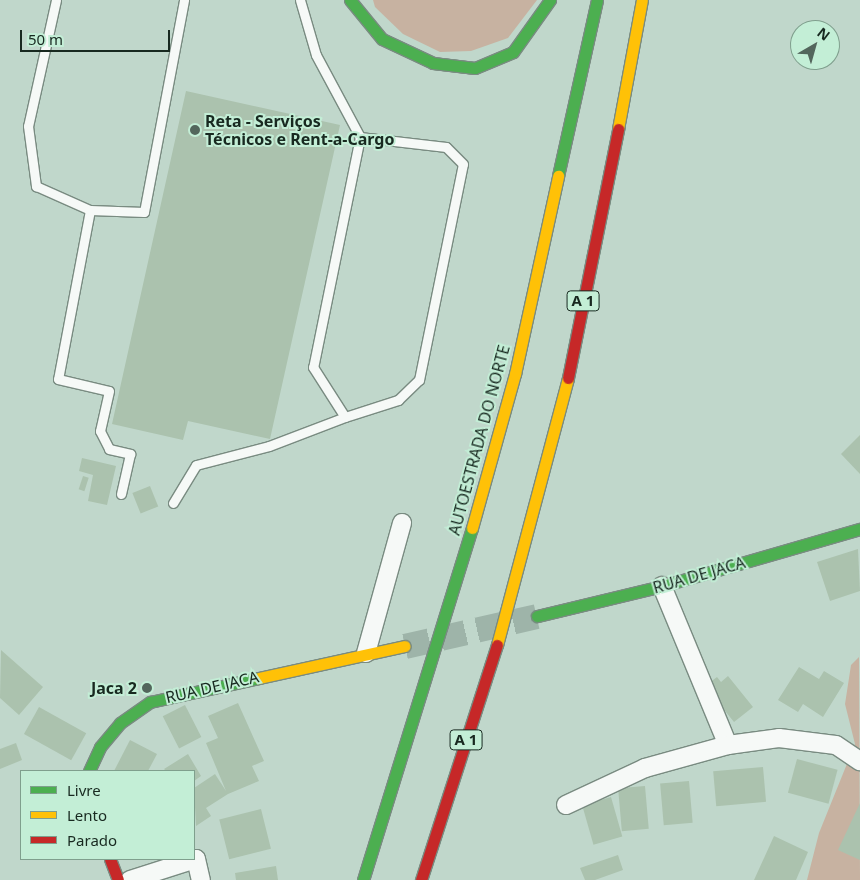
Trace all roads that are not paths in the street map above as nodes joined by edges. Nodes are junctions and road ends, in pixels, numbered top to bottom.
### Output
1 (56, 0) edge
2 (184, 0) edge
3 (300, 0) edge
4 (350, 0) edge
5 (550, 0) edge
6 (597, 0) edge
7 (642, 0) edge
8 (360, 137) junction
9 (90, 210) junction
10 (344, 416) junction
11 (121, 494) dead end
12 (173, 503) dead end
13 (402, 523) dead end
14 (860, 528) edge
15 (662, 586) junction
16 (537, 616) tunnel mouth
17 (405, 646) tunnel mouth
18 (366, 653) junction
19 (728, 745) junction
20 (860, 761) edge
21 (89, 770) edge
22 (566, 805) dead end
23 (195, 859) edge
24 (110, 860) edge
25 (193, 860) edge
26 (118, 880) edge
27 (130, 880) edge
28 (201, 880) edge
29 (363, 880) edge
30 (421, 880) edge

1 - 9 lane
2 - 9 lane
3 - 8 lane
4 - 5 main road
6 - 29 main road, AUTOESTRADA DO NORTE
7 - 30 main road, A 1
8 - 10 lane
8 - 10 lane
9 - 11 lane
10 - 12 lane
13 - 18 street
14 - 15 main road, RUA DE JACA
15 - 16 main road, RUA DE JACA
15 - 19 street
17 - 18 main road, RUA DE JACA
18 - 21 main road, RUA DE JACA
19 - 20 street
19 - 22 street
23 - 28 street
24 - 26 main road
25 - 27 street

